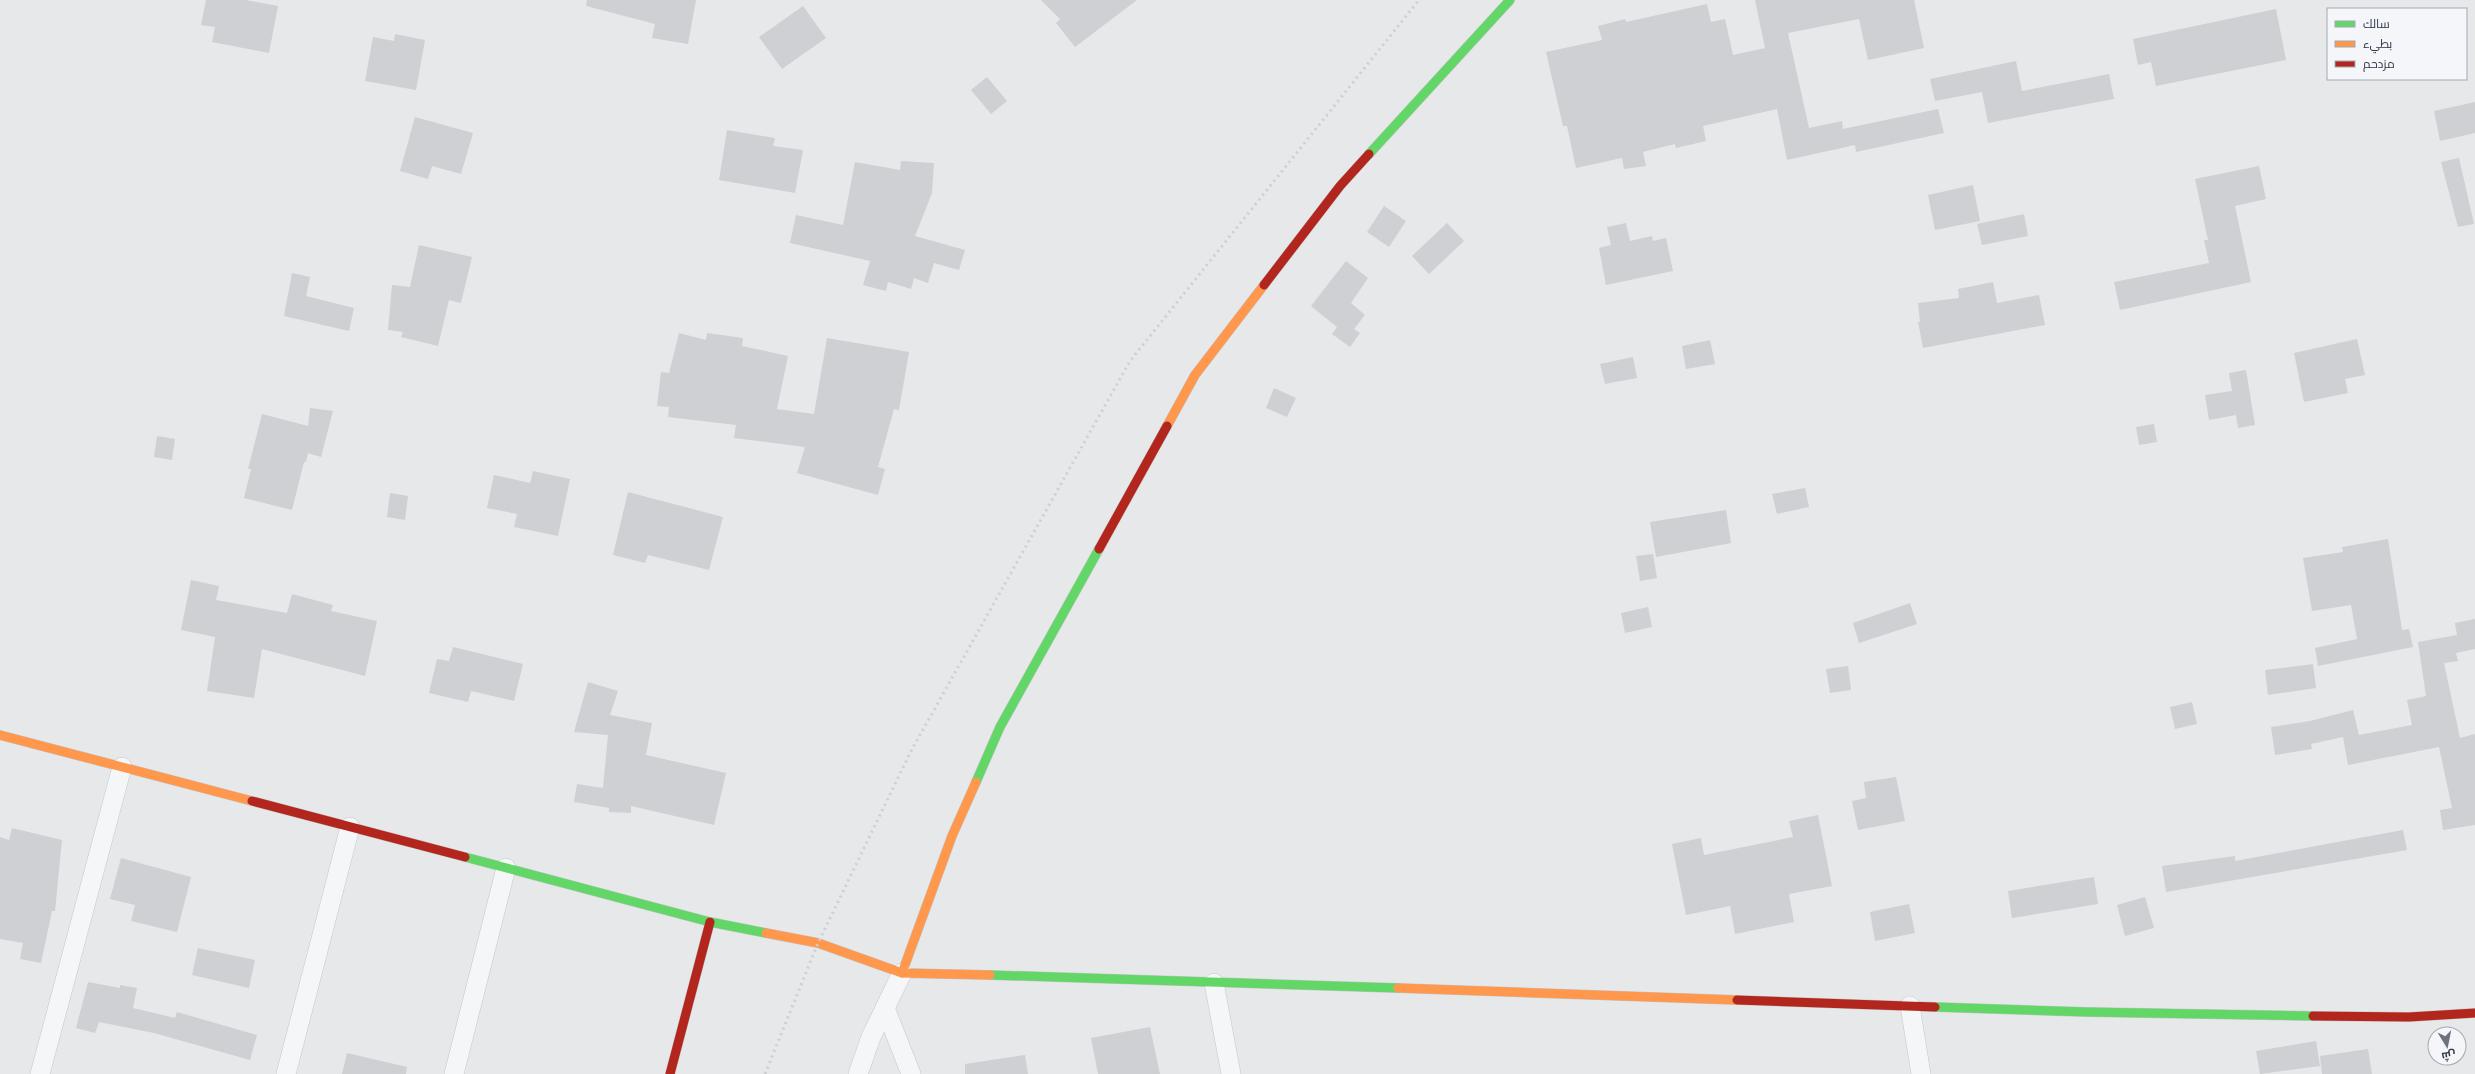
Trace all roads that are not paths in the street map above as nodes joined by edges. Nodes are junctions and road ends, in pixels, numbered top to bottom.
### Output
1 (1510, 0) edge
2 (0, 735) edge
3 (122, 767) junction
4 (350, 827) junction
5 (506, 868) junction
6 (710, 922) junction
7 (902, 973) junction
8 (1214, 983) junction
9 (1910, 1006) junction
10 (885, 1008) junction
11 (2475, 1013) edge
12 (40, 1074) edge
13 (286, 1074) edge
14 (454, 1074) edge
15 (670, 1074) edge
16 (858, 1074) edge
17 (911, 1074) edge
18 (1231, 1074) edge
19 (1921, 1074) edge

1 - 7 main road
2 - 3 main road
3 - 4 main road
3 - 12 street
4 - 5 main road
4 - 13 street
5 - 6 main road
5 - 14 street
6 - 7 main road
6 - 15 main road
7 - 8 main road
7 - 10 street
8 - 9 main road
8 - 18 street
9 - 11 main road
9 - 19 street
10 - 16 street
10 - 17 street

